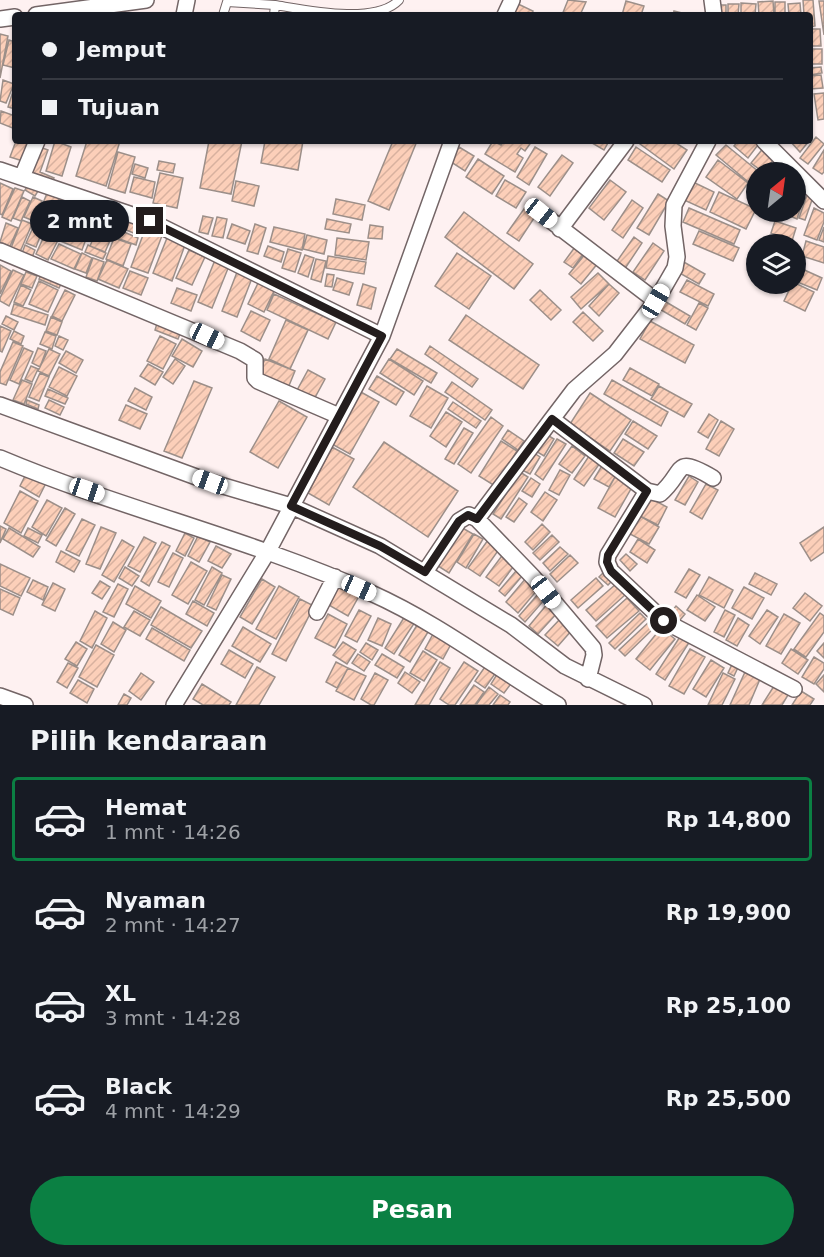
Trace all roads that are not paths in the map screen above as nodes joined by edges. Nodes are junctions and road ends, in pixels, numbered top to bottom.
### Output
1 (399, 0) edge
2 (275, 5) junction
3 (134, 6) edge
4 (81, 12) edge
5 (224, 12) edge
6 (274, 12) edge
7 (339, 12) edge
8 (378, 12) edge
9 (36, 144) edge
10 (451, 144) edge
11 (624, 144) edge
12 (706, 144) edge
13 (767, 144) edge
14 (0, 170) edge
15 (22, 177) junction
16 (824, 201) edge
17 (541, 213) dead end
18 (560, 229) junction
19 (0, 251) edge
20 (656, 301) junction
21 (382, 336) junction
22 (0, 405) edge
23 (339, 416) junction
24 (552, 419) junction
25 (0, 458) edge
26 (713, 478) dead end
27 (647, 491) junction
28 (289, 511) junction
29 (477, 519) junction
30 (270, 548) junction
31 (425, 572) junction
32 (335, 577) junction
33 (317, 612) dead end
34 (588, 679) junction
35 (794, 689) dead end
36 (0, 696) edge
37 (25, 705) edge
38 (174, 705) edge
39 (558, 705) edge
40 (644, 705) edge

1 - 8 lane
2 - 5 lane
2 - 6 lane
2 - 7 lane
3 - 4 street
9 - 15 street
10 - 21 street
11 - 18 street
12 - 20 street
13 - 16 street
14 - 15 street
15 - 21 street
17 - 18 street
18 - 20 street
19 - 23 street
20 - 24 street
21 - 23 street
22 - 28 street
23 - 28 street
24 - 27 street
24 - 29 street
25 - 30 street
26 - 27 street
27 - 35 street
28 - 30 street
28 - 31 street
29 - 31 street
29 - 34 street
30 - 32 street
30 - 38 street
31 - 34 street
32 - 33 street
32 - 39 street
34 - 40 street
36 - 37 street

